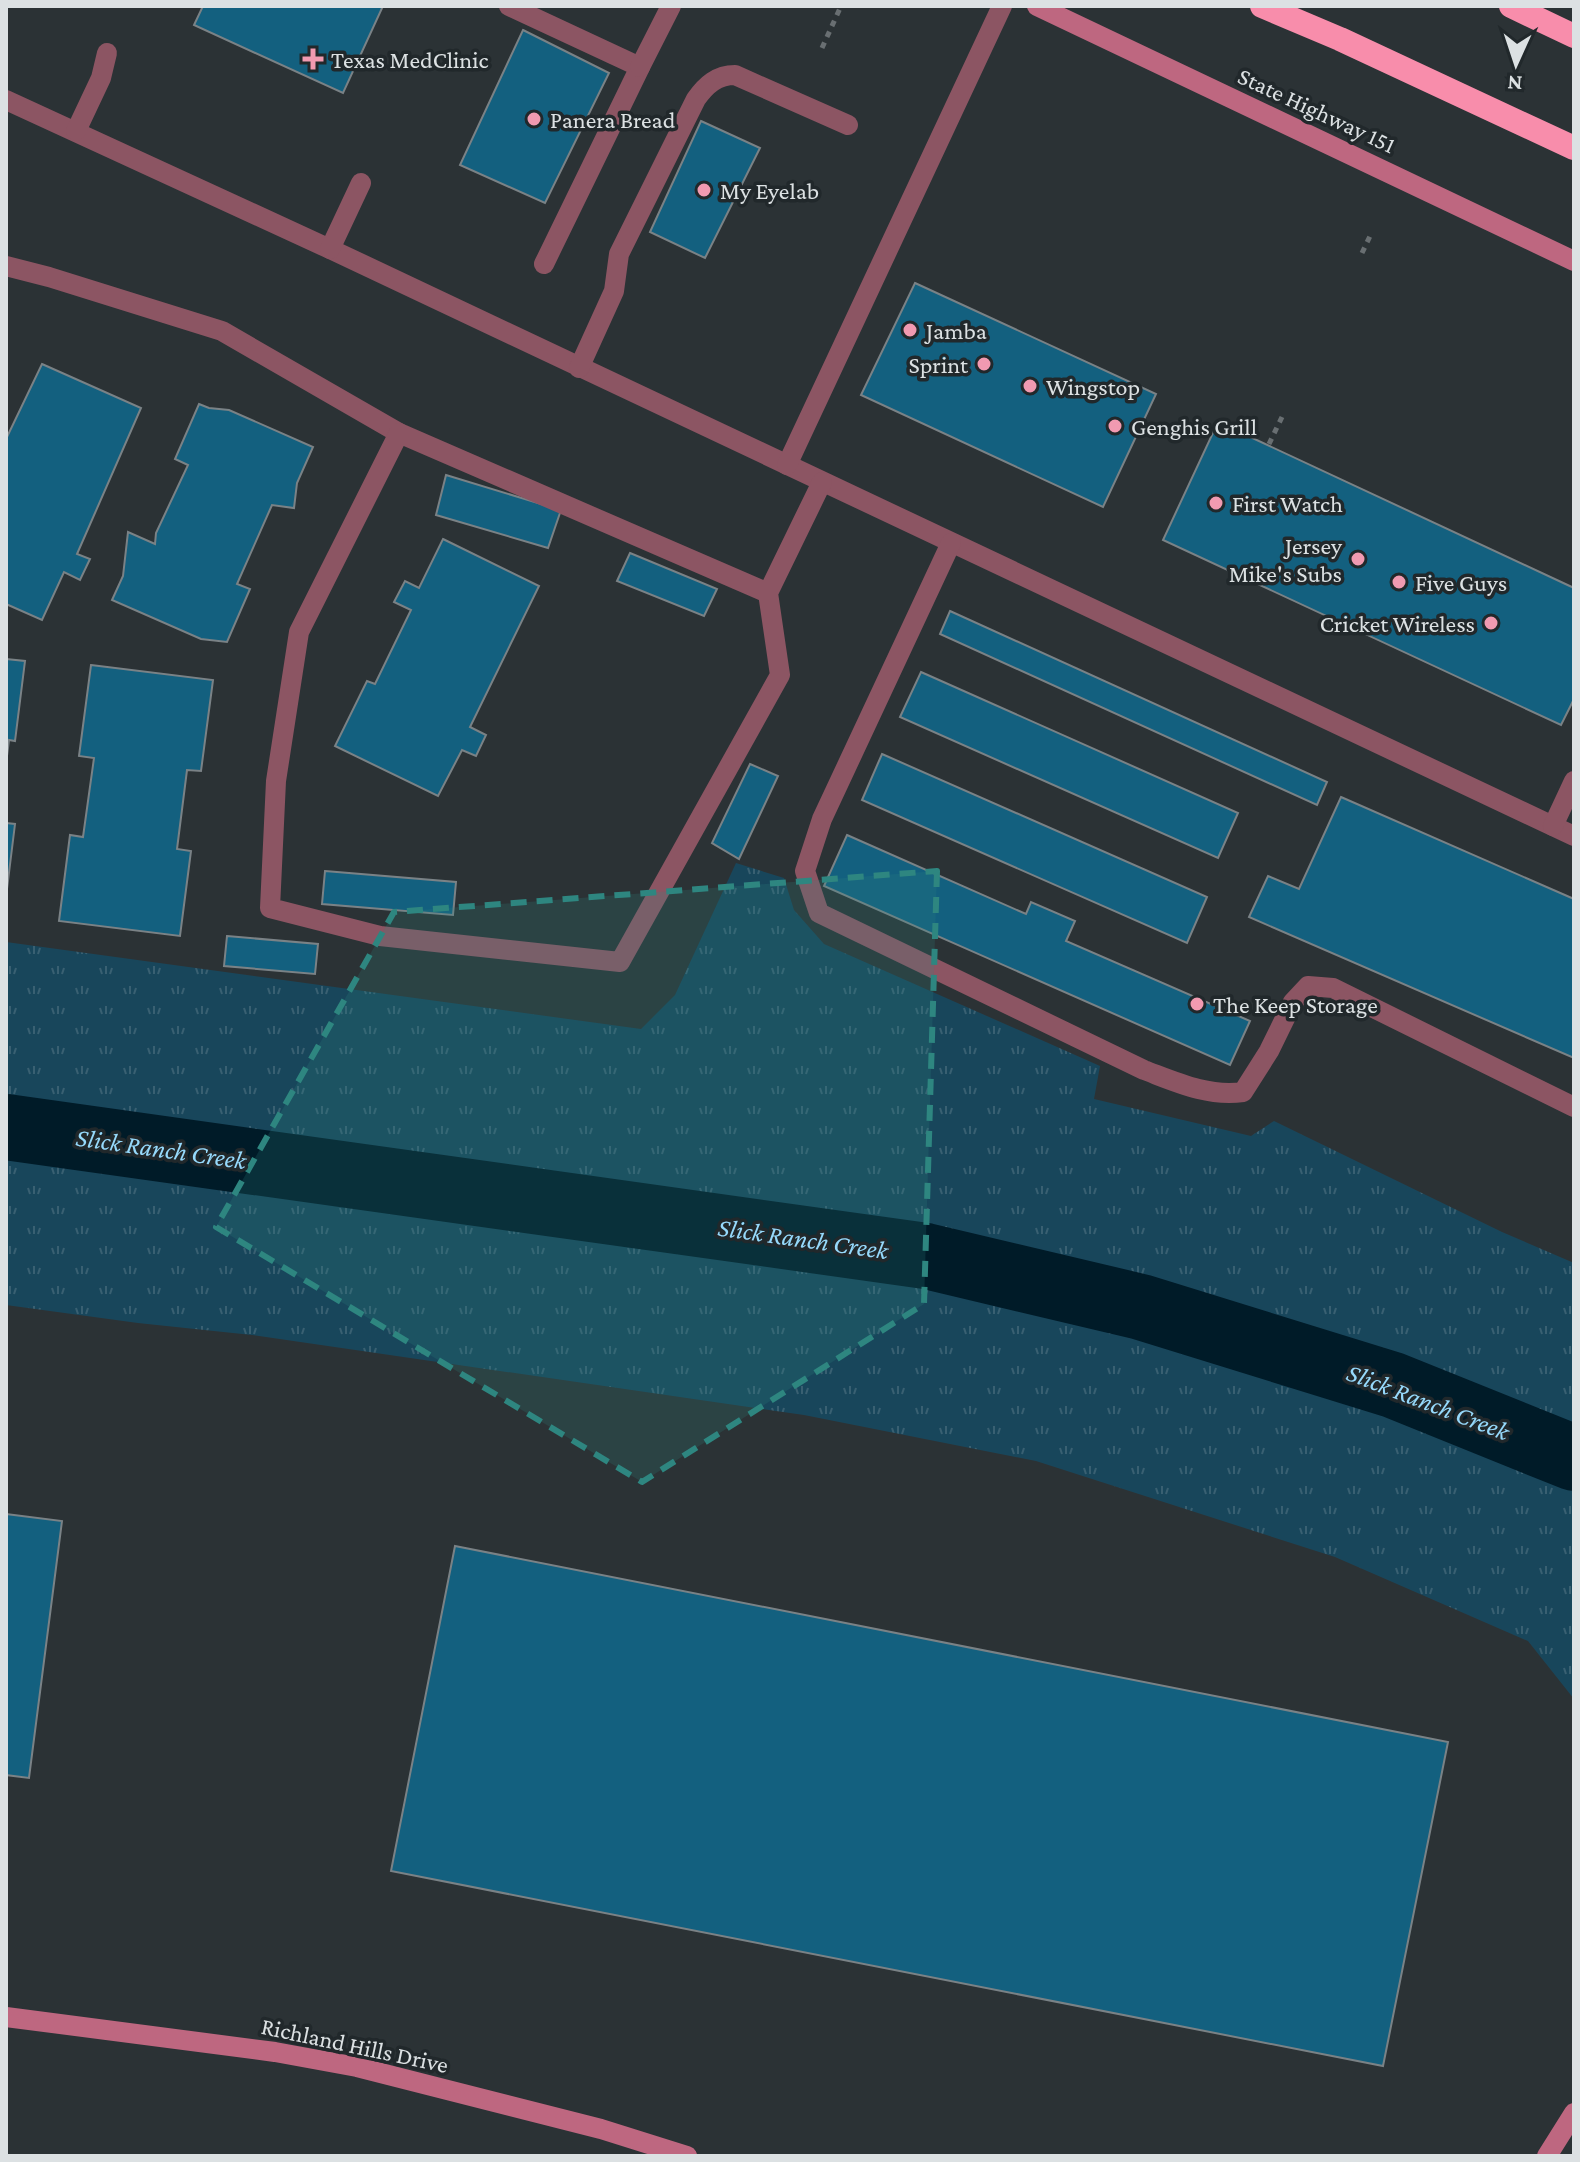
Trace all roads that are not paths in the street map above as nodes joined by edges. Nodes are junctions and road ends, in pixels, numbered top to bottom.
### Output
1 (509, 6) edge
2 (671, 6) edge
3 (1002, 6) edge
4 (1037, 6) edge
5 (1262, 6) edge
6 (1511, 6) edge
7 (1574, 36) edge
8 (107, 53) dead end
9 (640, 67) junction
10 (6, 100) edge
11 (848, 125) dead end
12 (76, 131) junction
13 (1574, 148) edge
14 (361, 183) dead end
15 (330, 249) junction
16 (1574, 261) edge
17 (544, 264) dead end
18 (6, 266) edge
19 (579, 368) junction
20 (399, 433) junction
21 (787, 465) junction
22 (822, 482) junction
23 (951, 543) junction
24 (768, 593) junction
25 (1574, 781) edge
26 (1553, 826) junction
27 (1574, 836) edge
28 (1574, 1107) edge
29 (6, 2017) edge
30 (1574, 2113) edge
31 (687, 2156) edge
32 (1547, 2156) edge

1 - 9 lane
2 - 9 lane
3 - 21 lane
4 - 16 street, State Highway 151
5 - 13 highway
6 - 7 highway
8 - 12 lane
9 - 17 lane
10 - 12 lane
11 - 19 lane
12 - 15 lane
14 - 15 lane
15 - 19 lane
18 - 20 lane
19 - 21 lane
20 - 24 lane
20 - 24 lane
21 - 22 lane
22 - 23 lane
22 - 24 lane
23 - 26 lane
23 - 28 lane
25 - 26 lane
26 - 27 lane
29 - 31 street, Richland Hills Drive
30 - 32 street

